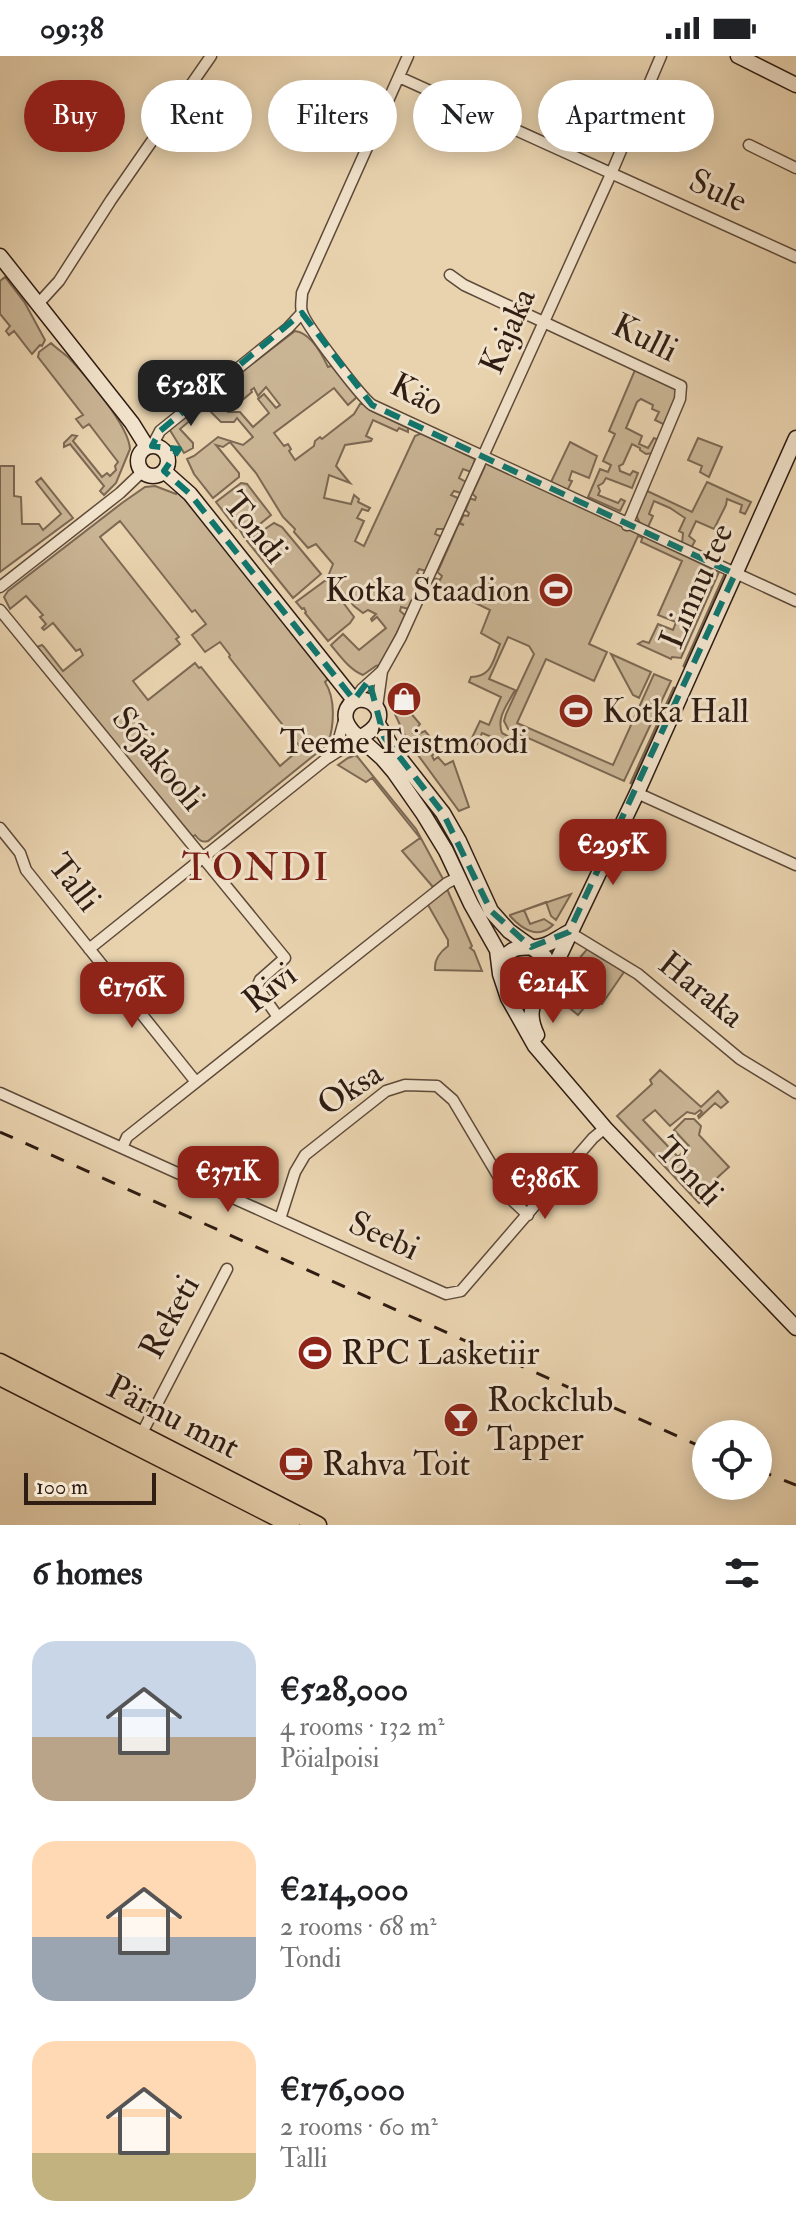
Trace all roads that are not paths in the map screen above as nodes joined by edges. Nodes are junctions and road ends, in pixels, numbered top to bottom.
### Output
1 (211, 56) edge
2 (408, 56) edge
3 (661, 56) edge
4 (738, 56) edge
5 (399, 77) junction
6 (796, 85) edge
7 (749, 145) dead end
8 (796, 168) edge
9 (611, 174) junction
10 (0, 256) edge
11 (796, 257) edge
12 (450, 275) dead end
13 (38, 304) junction
14 (302, 313) junction
15 (543, 321) junction
16 (796, 438) edge
17 (150, 446) junction
18 (482, 457) junction
19 (164, 471) junction
20 (142, 472) junction
21 (627, 525) junction
22 (735, 574) junction
23 (0, 587) edge
24 (796, 601) edge
25 (0, 610) edge
26 (382, 671) junction
27 (354, 700) junction
28 (377, 707) junction
29 (345, 717) junction
30 (378, 724) junction
31 (359, 738) junction
32 (335, 753) junction
33 (637, 793) junction
34 (0, 828) edge
35 (202, 857) junction
36 (796, 865) edge
37 (459, 877) junction
38 (569, 932) junction
39 (531, 947) junction
40 (89, 949) junction
41 (502, 974) junction
42 (548, 978) junction
43 (539, 991) junction
44 (278, 1017) junction
45 (543, 1054) junction
46 (196, 1082) junction
47 (0, 1093) edge
48 (796, 1093) edge
49 (605, 1128) junction
50 (122, 1148) junction
51 (528, 1215) junction
52 (280, 1219) junction
53 (227, 1269) dead end
54 (796, 1328) edge
55 (0, 1362) edge
56 (0, 1377) edge
57 (142, 1433) junction
58 (291, 1525) edge
59 (318, 1525) edge

1 - 13 street
2 - 5 street
3 - 9 street, Kajaka
4 - 6 street
5 - 9 street, Sule
5 - 14 street
7 - 8 street
9 - 11 street, Sule
9 - 15 street, Kajaka
10 - 13 street
12 - 15 street, Kulli
13 - 17 street
14 - 17 street
14 - 18 street, Käo
15 - 18 street, Kajaka
15 - 21 street, Kulli
16 - 22 street, Linnu tee
17 - 19 street
17 - 20 street
18 - 21 street, Käo
18 - 26 street, Kajaka
19 - 20 street
19 - 27 street, Tondi
20 - 23 street
21 - 22 street, Käo
22 - 24 street, Käo
22 - 33 street, Linnu tee
25 - 35 street, Sõjakooli
26 - 27 street, Kajaka
26 - 28 street, Kajaka
27 - 28 street
27 - 29 street
28 - 30 street
29 - 31 street
29 - 32 street
30 - 31 street
30 - 39 street
31 - 32 street
31 - 37 street, Tondi
32 - 35 street
33 - 36 street
33 - 38 street, Linnu tee
34 - 40 street, Talli
35 - 40 street
35 - 44 street, Sõjakooli
37 - 41 street, Tondi
37 - 44 street, Rivi
38 - 39 street
38 - 42 street, Linnu tee
38 - 48 street, Haraka
39 - 41 street
39 - 42 street
40 - 46 street, Talli
41 - 43 street
41 - 45 street, Tondi
42 - 43 street
43 - 45 street, Tondi
44 - 46 street, Rivi
45 - 49 street, Tondi
46 - 50 street, Rivi
47 - 50 street, Seebi
49 - 51 street, Seebi
49 - 54 street, Tondi
50 - 52 street, Seebi
51 - 52 street, Seebi
51 - 52 street, Oksa
53 - 57 street, Reketi
55 - 57 main road, Pärnu mnt
56 - 58 main road, Pärnu mnt
57 - 59 main road, Pärnu mnt

